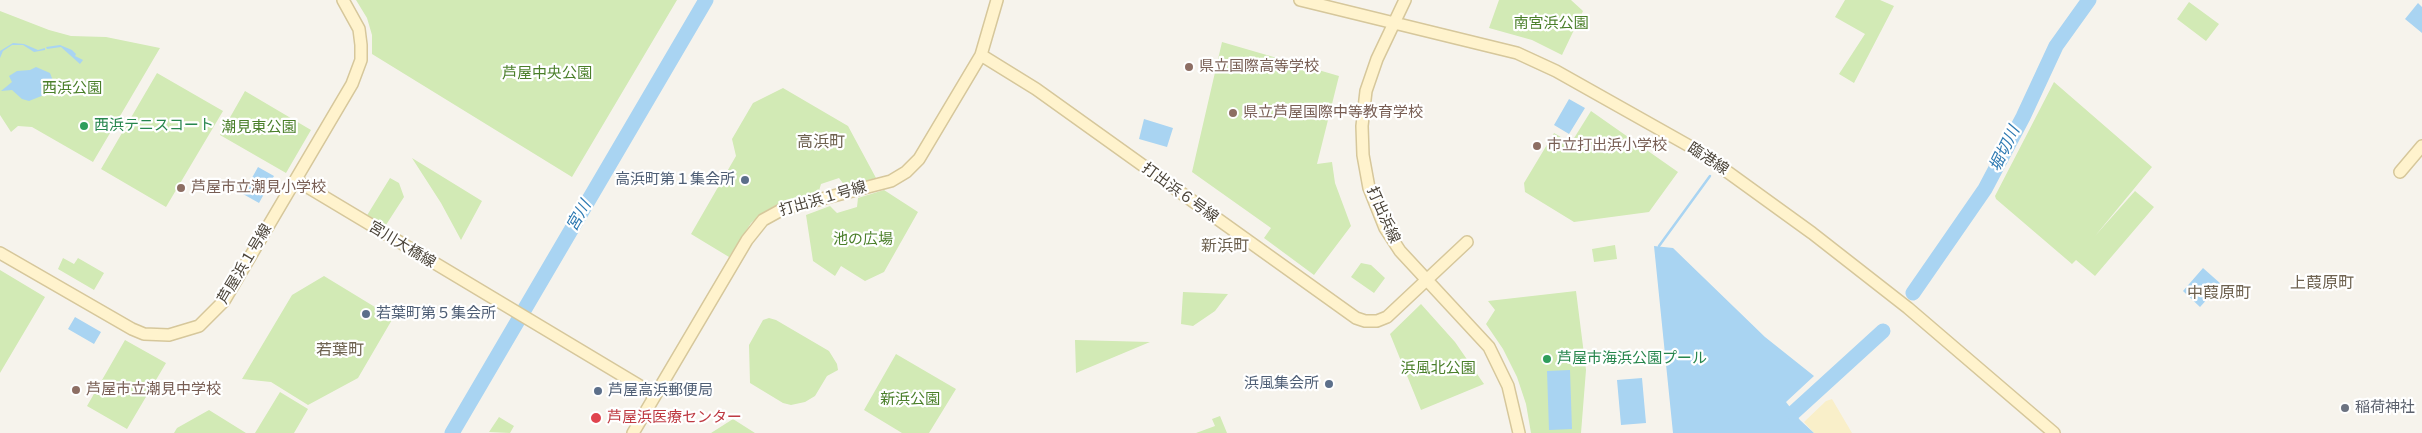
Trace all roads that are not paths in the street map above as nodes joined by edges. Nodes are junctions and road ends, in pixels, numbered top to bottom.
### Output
1 (343, 0) edge
2 (997, 0) edge
3 (1300, 0) edge
4 (1405, 0) edge
5 (1394, 23) junction
6 (981, 55) junction
7 (2422, 146) edge
8 (2400, 172) dead end
9 (296, 180) junction
10 (1468, 242) dead end
11 (0, 254) edge
12 (1427, 279) junction
13 (655, 395) junction
14 (633, 433) edge
15 (1519, 433) edge
16 (2054, 433) edge

1 - 9 street, 芦屋浜１号線
2 - 6 street, 打出浜１号線
3 - 5 street, 臨港線
4 - 5 street, 打出浜線
5 - 12 street, 打出浜線
5 - 16 street, 臨港線
6 - 12 street, 打出浜６号線
6 - 13 street, 打出浜１号線
7 - 8 street
9 - 11 street, 芦屋浜１号線
9 - 13 street, 宮川大橋線
10 - 12 street, 打出浜６号線
12 - 15 street, 打出浜線
13 - 14 street, 打出浜１号線

